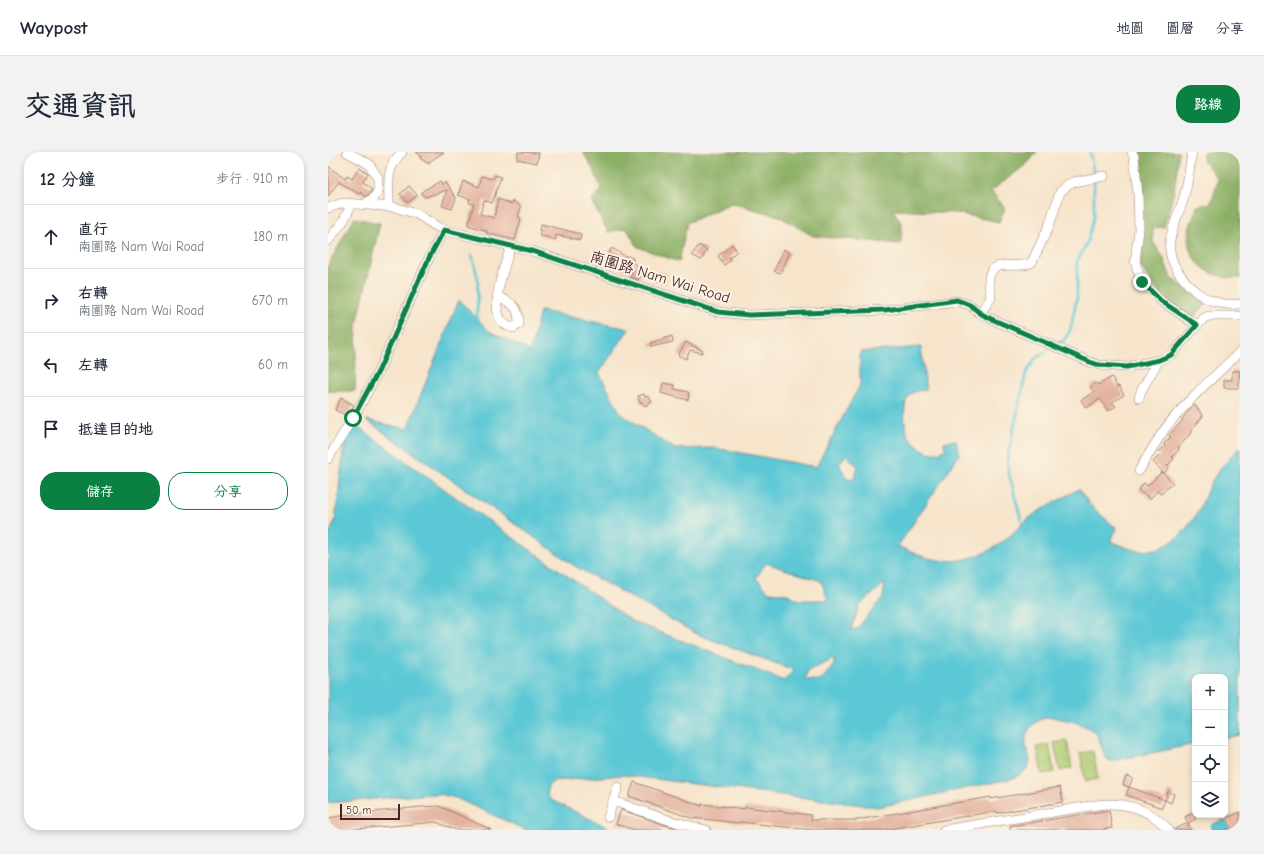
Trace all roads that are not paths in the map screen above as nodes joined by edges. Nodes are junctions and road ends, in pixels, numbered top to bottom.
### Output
1 (347, 152) edge
2 (402, 152) edge
3 (1132, 152) edge
4 (1192, 152) edge
5 (1104, 176) dead end
6 (352, 203) junction
7 (363, 204) junction
8 (389, 206) junction
9 (328, 208) edge
10 (444, 230) junction
11 (328, 242) edge
12 (511, 246) junction
13 (498, 297) dead end
14 (1240, 304) edge
15 (980, 313) junction
16 (1240, 316) edge
17 (1197, 325) junction
18 (1240, 352) edge
19 (1159, 360) junction
20 (1139, 398) dead end
21 (328, 459) edge
22 (1139, 471) dead end
23 (618, 787) dead end
24 (613, 801) junction
25 (608, 817) dead end
26 (706, 830) edge
27 (944, 830) edge
28 (1170, 830) edge

1 - 7 street
2 - 8 street
3 - 17 street
4 - 14 street
5 - 15 street
6 - 7 street, 南圍路 Nam Wai Road
6 - 9 street, 南圍路 Nam Wai Road
6 - 11 street
7 - 8 street, 南圍路 Nam Wai Road
8 - 10 street, 南圍路 Nam Wai Road
10 - 12 street, 南圍路 Nam Wai Road
10 - 21 street
12 - 13 street
12 - 15 street, 南圍路 Nam Wai Road
15 - 19 street, 南圍路 Nam Wai Road
16 - 17 street, 南圍路 Nam Wai Road
17 - 19 street, 南圍路 Nam Wai Road
18 - 22 street
19 - 20 street
23 - 24 street
24 - 25 street
24 - 26 street
27 - 28 street

